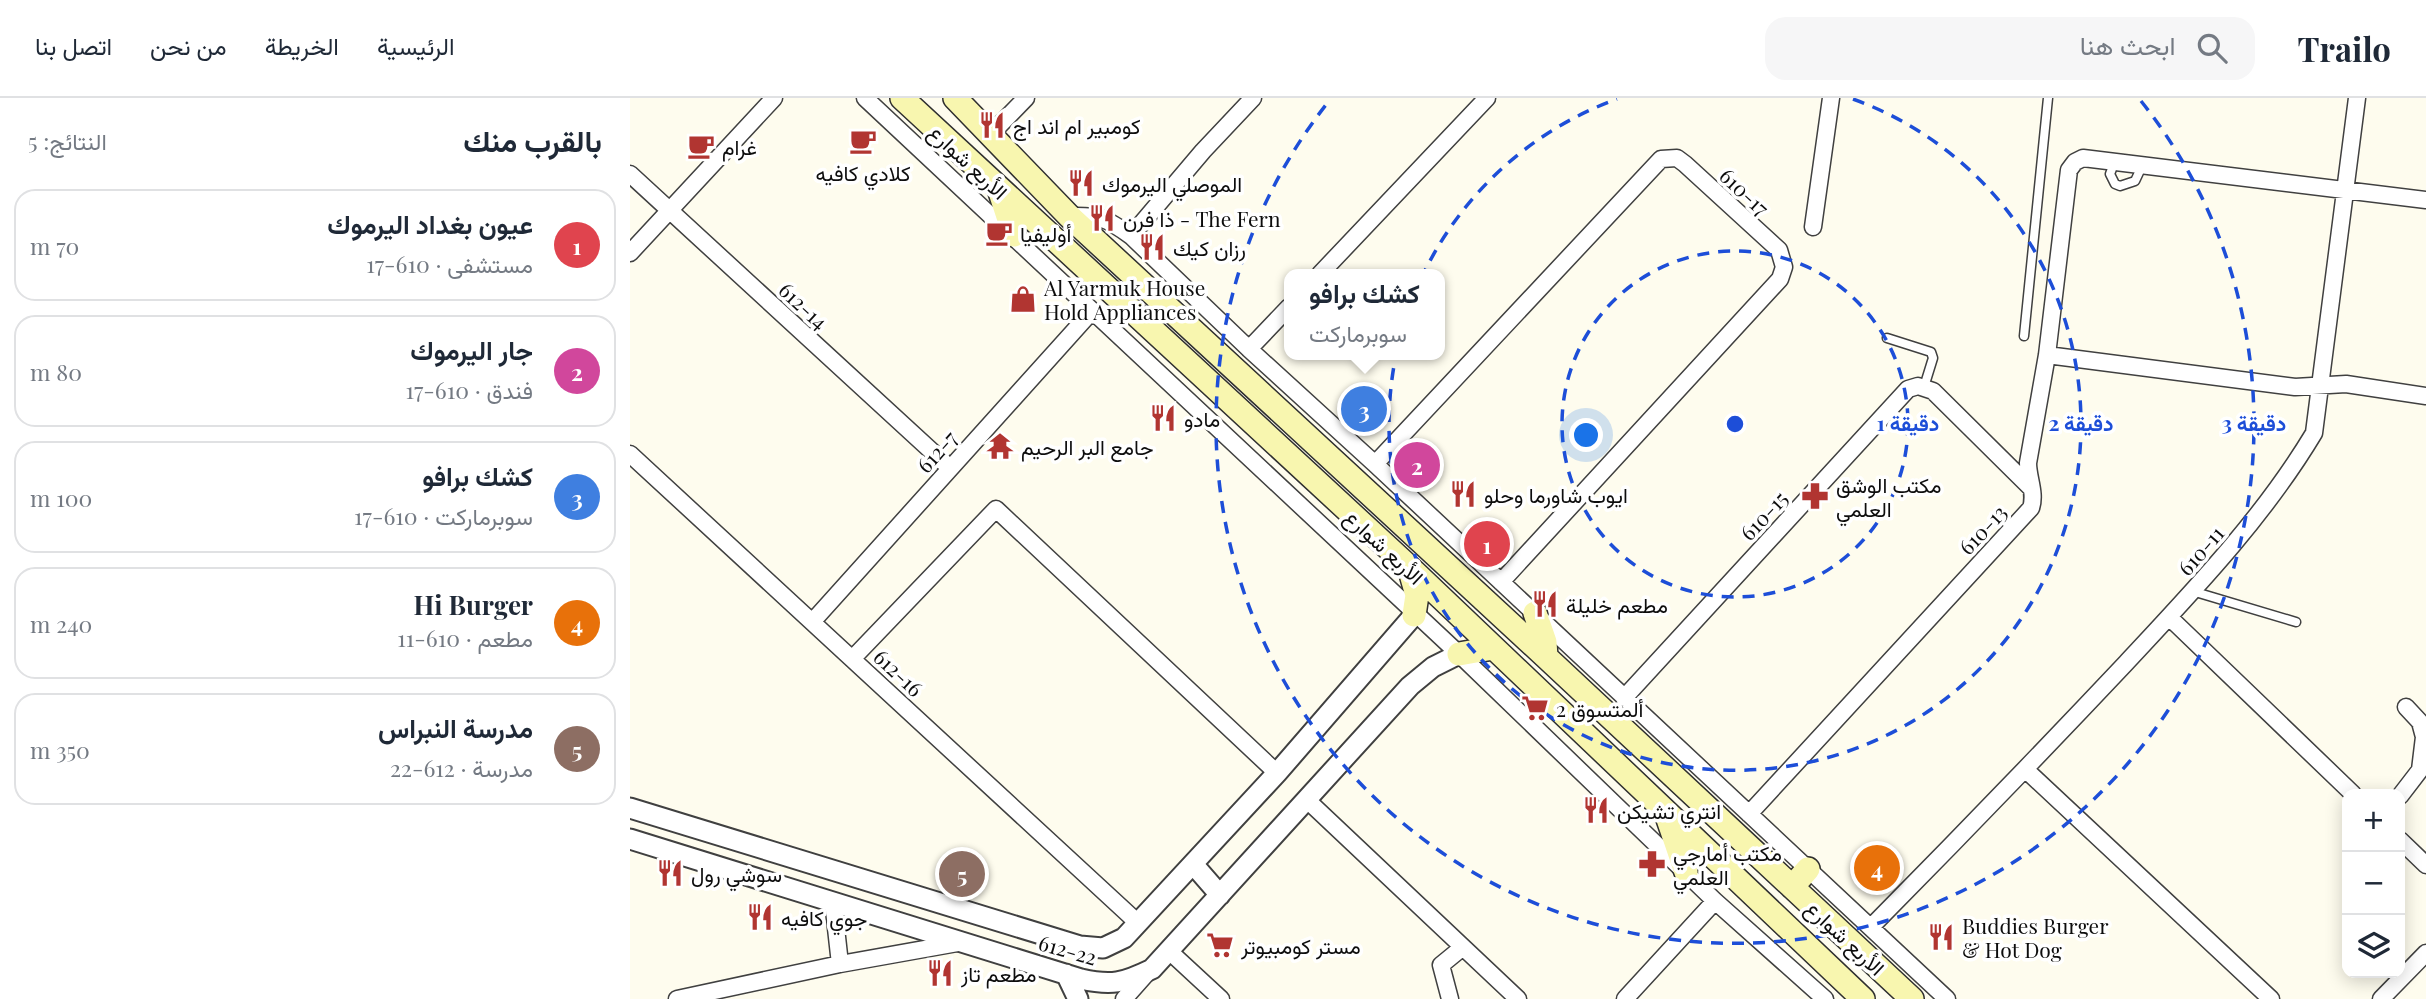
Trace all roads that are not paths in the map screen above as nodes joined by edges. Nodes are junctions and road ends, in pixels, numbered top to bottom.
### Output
1 (774, 98) edge
2 (865, 98) edge
3 (902, 98) edge
4 (954, 98) edge
5 (1026, 98) edge
6 (1253, 98) edge
7 (1488, 98) edge
8 (1831, 98) edge
9 (2048, 98) edge
10 (2357, 98) edge
11 (989, 136) junction
12 (2115, 161) junction
13 (2143, 164) junction
14 (630, 174) edge
15 (999, 189) junction
16 (2345, 190) junction
17 (2426, 200) edge
18 (669, 209) junction
19 (1069, 216) junction
20 (1813, 227) dead end
21 (1014, 235) junction
22 (1131, 236) junction
23 (630, 253) edge
24 (1325, 269) edge
25 (1092, 311) junction
26 (1284, 312) edge
27 (2024, 336) dead end
28 (1887, 338) dead end
29 (1248, 349) junction
30 (2046, 355) junction
31 (2320, 386) junction
32 (1924, 387) junction
33 (2426, 396) edge
34 (630, 454) edge
35 (1375, 464) junction
36 (950, 468) junction
37 (2031, 488) junction
38 (1409, 567) junction
39 (1501, 582) junction
40 (2192, 591) junction
41 (1535, 614) junction
42 (1414, 615) junction
43 (2169, 617) junction
44 (813, 621) junction
45 (2296, 622) dead end
46 (1493, 649) junction
47 (1459, 654) junction
48 (1546, 657) junction
49 (853, 658) junction
50 (1624, 698) junction
51 (2406, 706) dead end
52 (1600, 708) junction
53 (1576, 726) junction
54 (1629, 735) junction
55 (1608, 755) junction
56 (2026, 770) junction
57 (1277, 773) junction
58 (2348, 789) edge
59 (2405, 790) edge
60 (1306, 799) junction
61 (630, 808) edge
62 (1667, 813) junction
63 (1749, 814) junction
64 (630, 839) edge
65 (2405, 845) edge
66 (1193, 864) junction
67 (2426, 865) edge
68 (1808, 869) junction
69 (1686, 872) junction
70 (1792, 887) junction
71 (1220, 895) junction
72 (833, 901) junction
73 (1715, 901) junction
74 (1138, 923) junction
75 (1871, 927) junction
76 (967, 942) junction
77 (1463, 947) junction
78 (1168, 950) junction
79 (2426, 953) edge
80 (841, 964) junction
81 (1152, 969) junction
82 (1066, 974) junction
83 (677, 999) edge
84 (1078, 999) edge
85 (1124, 999) edge
86 (1221, 999) edge
87 (1450, 999) edge
88 (1518, 999) edge
89 (1625, 999) edge
90 (1825, 999) edge
91 (1863, 999) edge
92 (1912, 999) edge
93 (1947, 999) edge
94 (2271, 999) edge
95 (2381, 999) edge

1 - 18 street
2 - 21 street
3 - 15 main road, الأربع شوارع
4 - 11 main road, الأربع شوارع
5 - 11 street
6 - 22 street
7 - 24 street
8 - 20 street
9 - 27 lane
10 - 16 street, 610-11
11 - 19 main road, الأربع شوارع
12 - 13 street
12 - 13 lane
12 - 30 street, 610-13
13 - 16 street
14 - 18 street, 612-14
15 - 21 main road
15 - 38 main road, الأربع شوارع
16 - 17 street
16 - 31 street, 610-11
18 - 23 street
18 - 36 street, 612-14
19 - 22 street
19 - 48 main road, الأربع شوارع
21 - 25 street
22 - 29 street
25 - 36 street, 612-7
25 - 42 street
26 - 29 street
28 - 32 lane
29 - 35 street
30 - 31 street
30 - 37 street, 610-13
31 - 33 street
31 - 40 street, 610-11
32 - 37 street
32 - 50 street, 610-15
34 - 44 street, 612-16
35 - 39 street
35 - 39 street, 610-17
36 - 44 street, 612-7
37 - 63 street, 610-13
38 - 42 main road
38 - 46 main road, الأربع شوارع
39 - 41 street
40 - 43 street, 610-11
40 - 45 lane
41 - 48 main road
41 - 50 street
42 - 47 street
42 - 57 street, 612-22
43 - 56 street, 610-11
43 - 58 street
44 - 49 street, 612-16
46 - 47 main road
46 - 53 main road, الأربع شوارع
47 - 60 street, 612-22
47 - 69 street
48 - 52 main road, الأربع شوارع
49 - 57 street
49 - 74 street, 612-16
50 - 63 street
51 - 59 street
52 - 53 main road
52 - 54 main road, الأربع شوارع
53 - 55 main road, الأربع شوارع
54 - 55 main road
54 - 70 main road, الأربع شوارع
55 - 62 main road, الأربع شوارع
56 - 75 street, 610-11
56 - 94 street
57 - 66 street, 612-22
60 - 71 street, 612-22
60 - 77 street
61 - 74 street, 612-22
62 - 69 main road
62 - 91 main road, الأربع شوارع
63 - 68 street
64 - 72 street, 612-22
65 - 67 street
66 - 71 street
66 - 74 street, 612-22
68 - 70 main road
68 - 75 street
69 - 73 street
70 - 92 main road, الأربع شوارع
71 - 78 street, 612-22
72 - 76 street, 612-22
72 - 80 street
73 - 89 street
73 - 90 street
75 - 93 street
76 - 80 street
76 - 82 street, 612-22
77 - 87 street
77 - 88 street
78 - 81 street, 612-22
78 - 86 street
79 - 95 street
80 - 83 street
81 - 82 street, 612-22
81 - 85 street
82 - 84 street

